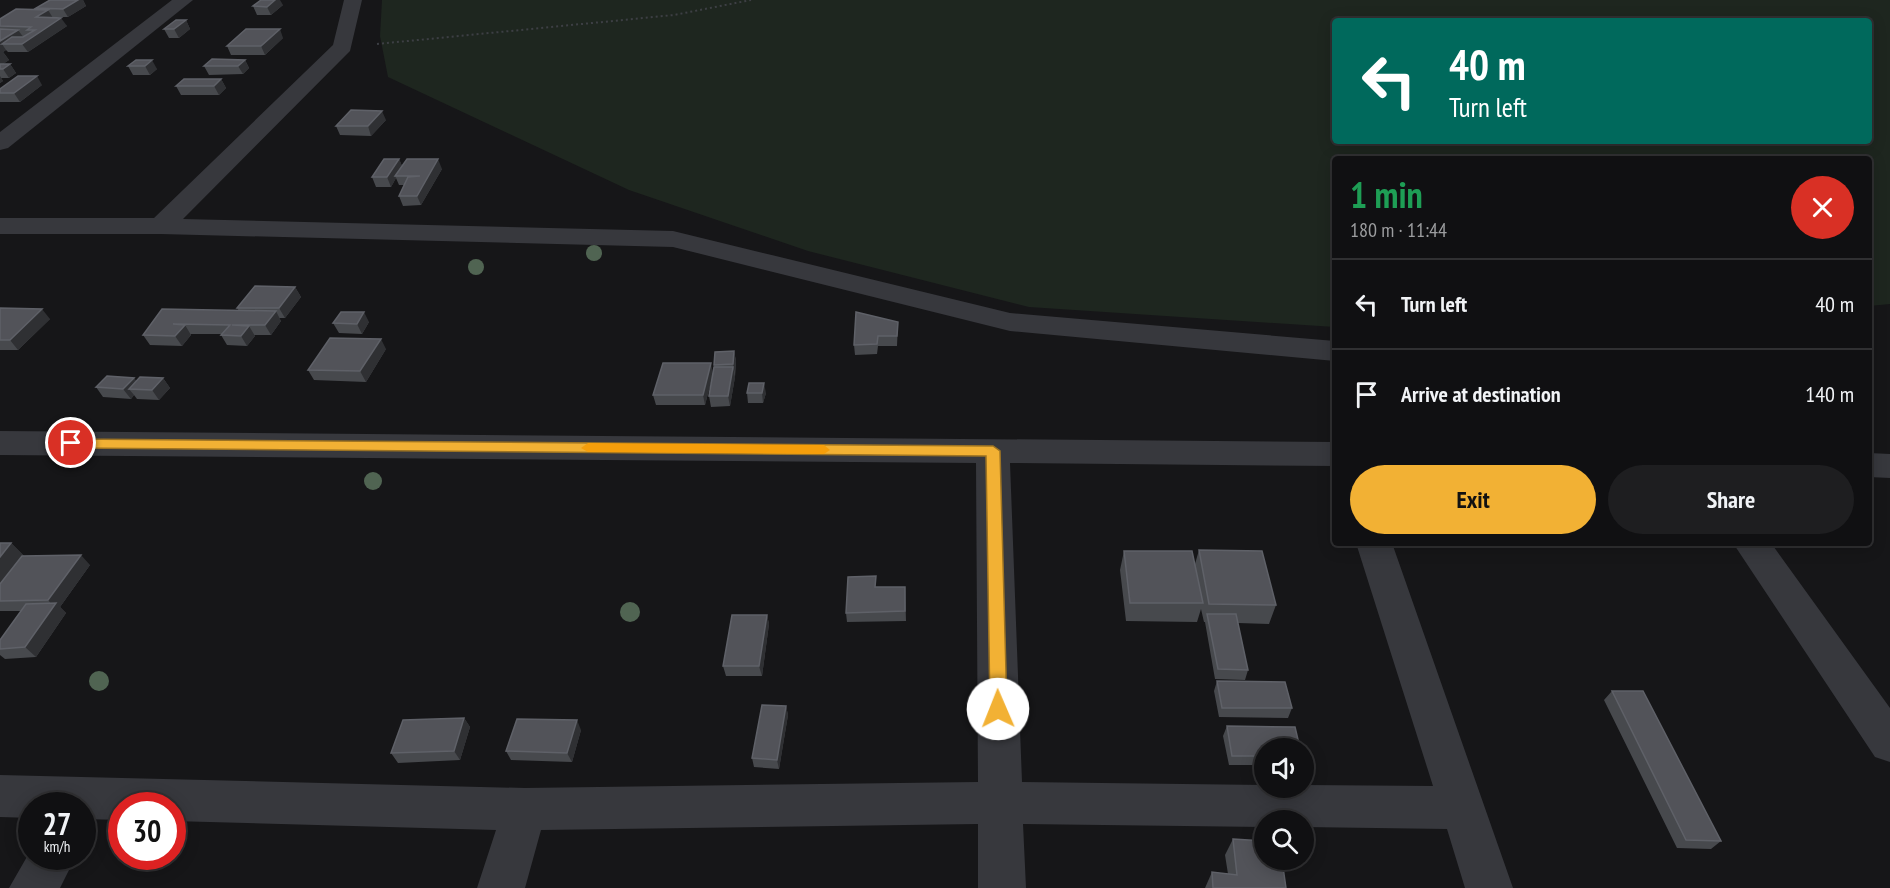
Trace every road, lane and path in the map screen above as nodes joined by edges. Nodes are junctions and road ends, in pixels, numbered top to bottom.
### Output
1 (184, 0) edge
2 (353, 0) edge
3 (751, 0) edge
4 (343, 47) junction
5 (0, 143) edge
6 (0, 226) edge
7 (161, 226) junction
8 (1332, 351) edge
9 (0, 443) edge
10 (993, 451) junction
11 (1332, 454) edge
12 (1872, 465) edge
13 (1890, 466) edge
14 (1375, 546) edge
15 (1753, 546) edge
16 (1890, 743) edge
17 (0, 796) edge
18 (18, 798) edge
19 (1000, 803) junction
20 (96, 804) edge
21 (1462, 808) junction
22 (525, 809) junction
23 (44, 870) edge
24 (33, 888) edge
25 (501, 888) edge
26 (1002, 888) edge
27 (1489, 888) edge

1 - 5 street
2 - 4 street
3 - 4 path
4 - 7 street
6 - 7 street
7 - 8 street
9 - 10 street
10 - 11 street
10 - 19 street
12 - 13 street
14 - 21 street
15 - 16 street
17 - 18 street
19 - 21 street
19 - 22 street
19 - 26 street
20 - 22 street
21 - 27 street
22 - 25 street
23 - 24 street

